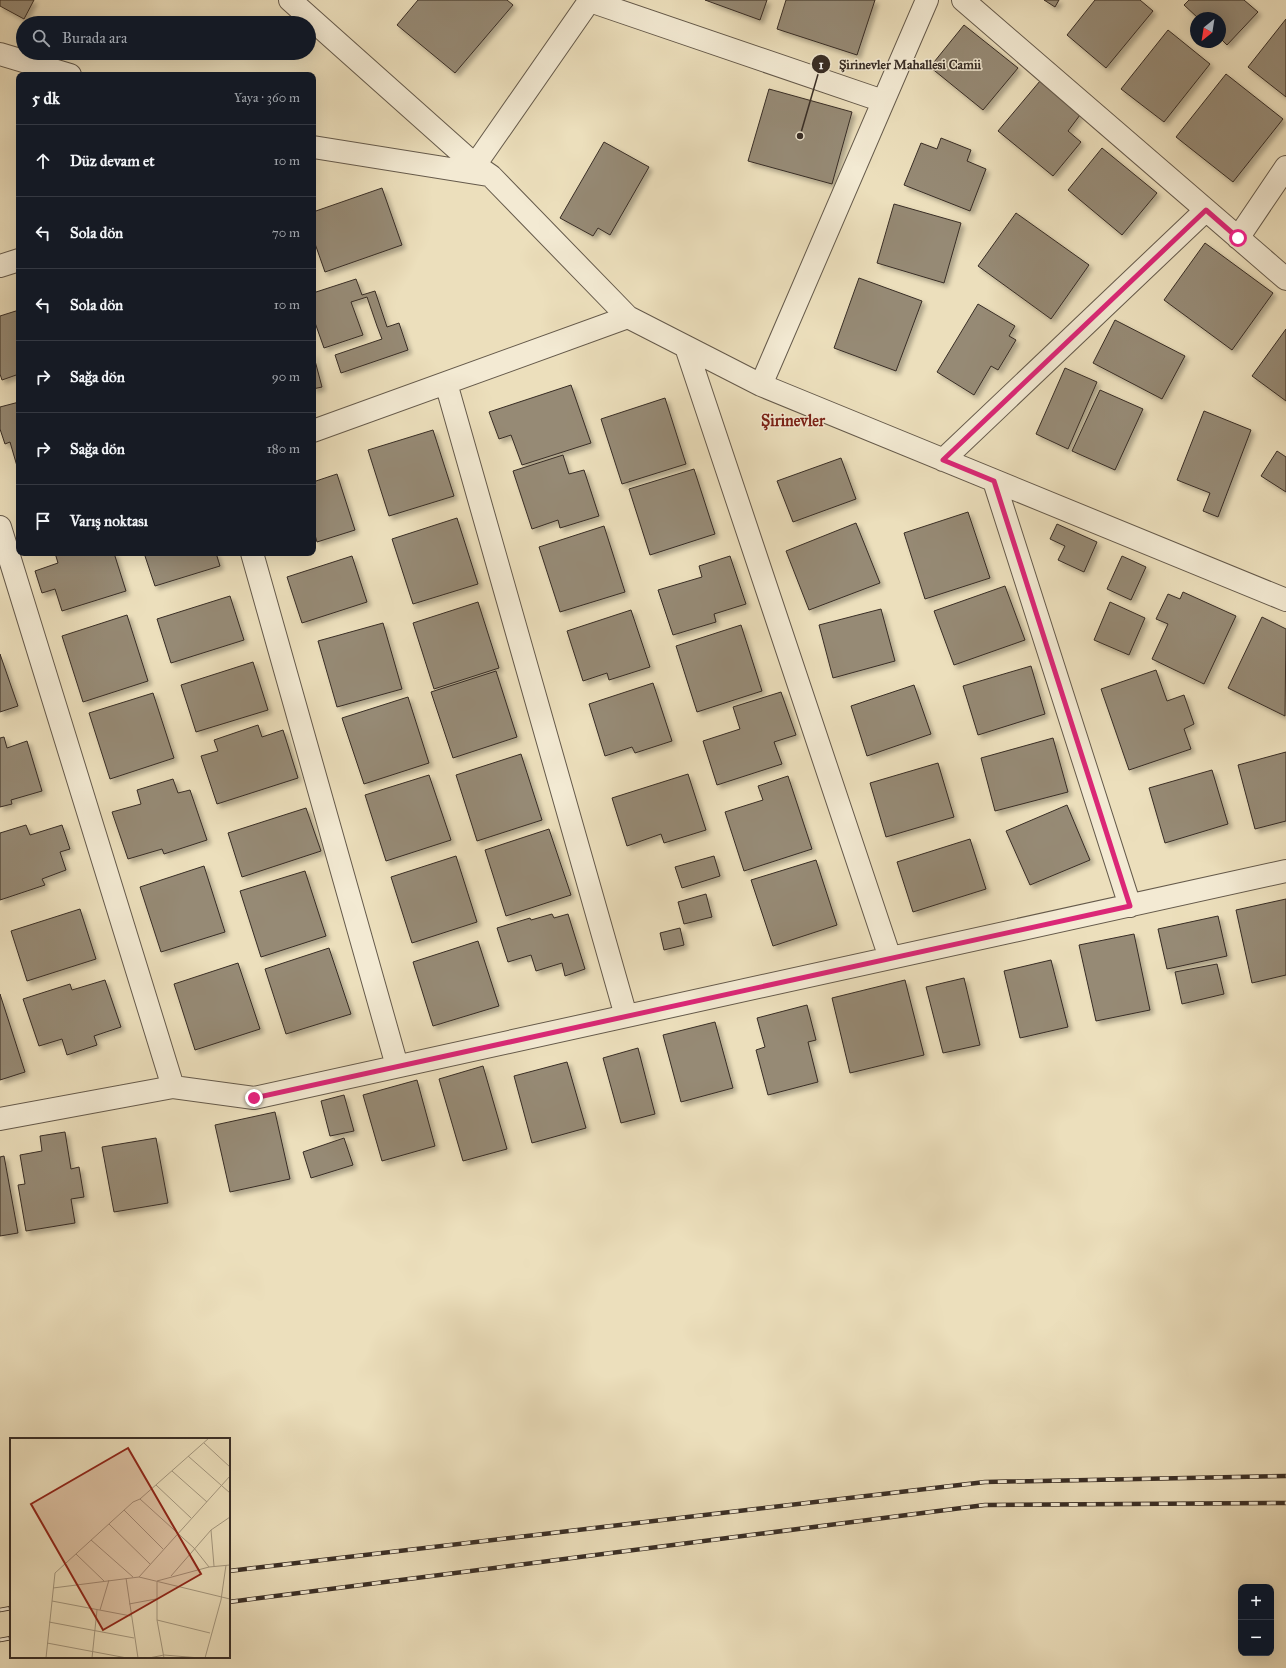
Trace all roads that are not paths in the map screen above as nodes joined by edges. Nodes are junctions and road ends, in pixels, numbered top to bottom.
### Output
1 (290, 0) edge
2 (927, 0) edge
3 (963, 0) edge
4 (590, 1) edge
5 (308, 16) edge
6 (316, 23) edge
7 (0, 54) edge
8 (16, 59) edge
9 (20, 60) edge
10 (60, 72) edge
11 (883, 101) junction
12 (316, 147) edge
13 (1286, 167) edge
14 (483, 171) junction
15 (1206, 210) junction
16 (1238, 238) junction
17 (16, 261) edge
18 (0, 266) edge
19 (1286, 279) edge
20 (628, 317) junction
21 (686, 347) junction
22 (446, 383) junction
23 (761, 385) junction
24 (316, 430) edge
25 (943, 460) junction
26 (994, 481) junction
27 (6, 537) edge
28 (253, 556) edge
29 (1286, 600) edge
30 (1286, 871) edge
31 (1130, 906) junction
32 (890, 958) junction
33 (626, 1016) junction
34 (398, 1066) junction
35 (173, 1087) junction
36 (0, 1119) edge

1 - 5 street
2 - 11 street
3 - 15 street
4 - 11 street
4 - 14 street
6 - 14 street
7 - 8 street
9 - 10 street
11 - 23 street
12 - 14 street
13 - 16 street
14 - 20 street
15 - 16 street
15 - 25 street
16 - 19 street
17 - 18 street
20 - 21 street
20 - 22 street
21 - 23 street
21 - 32 street
22 - 24 street
22 - 33 street
23 - 25 street
25 - 26 street
26 - 29 street
26 - 31 street
27 - 35 street
28 - 34 street
30 - 31 street
31 - 32 street
32 - 33 street
33 - 34 street
34 - 35 street
35 - 36 street

